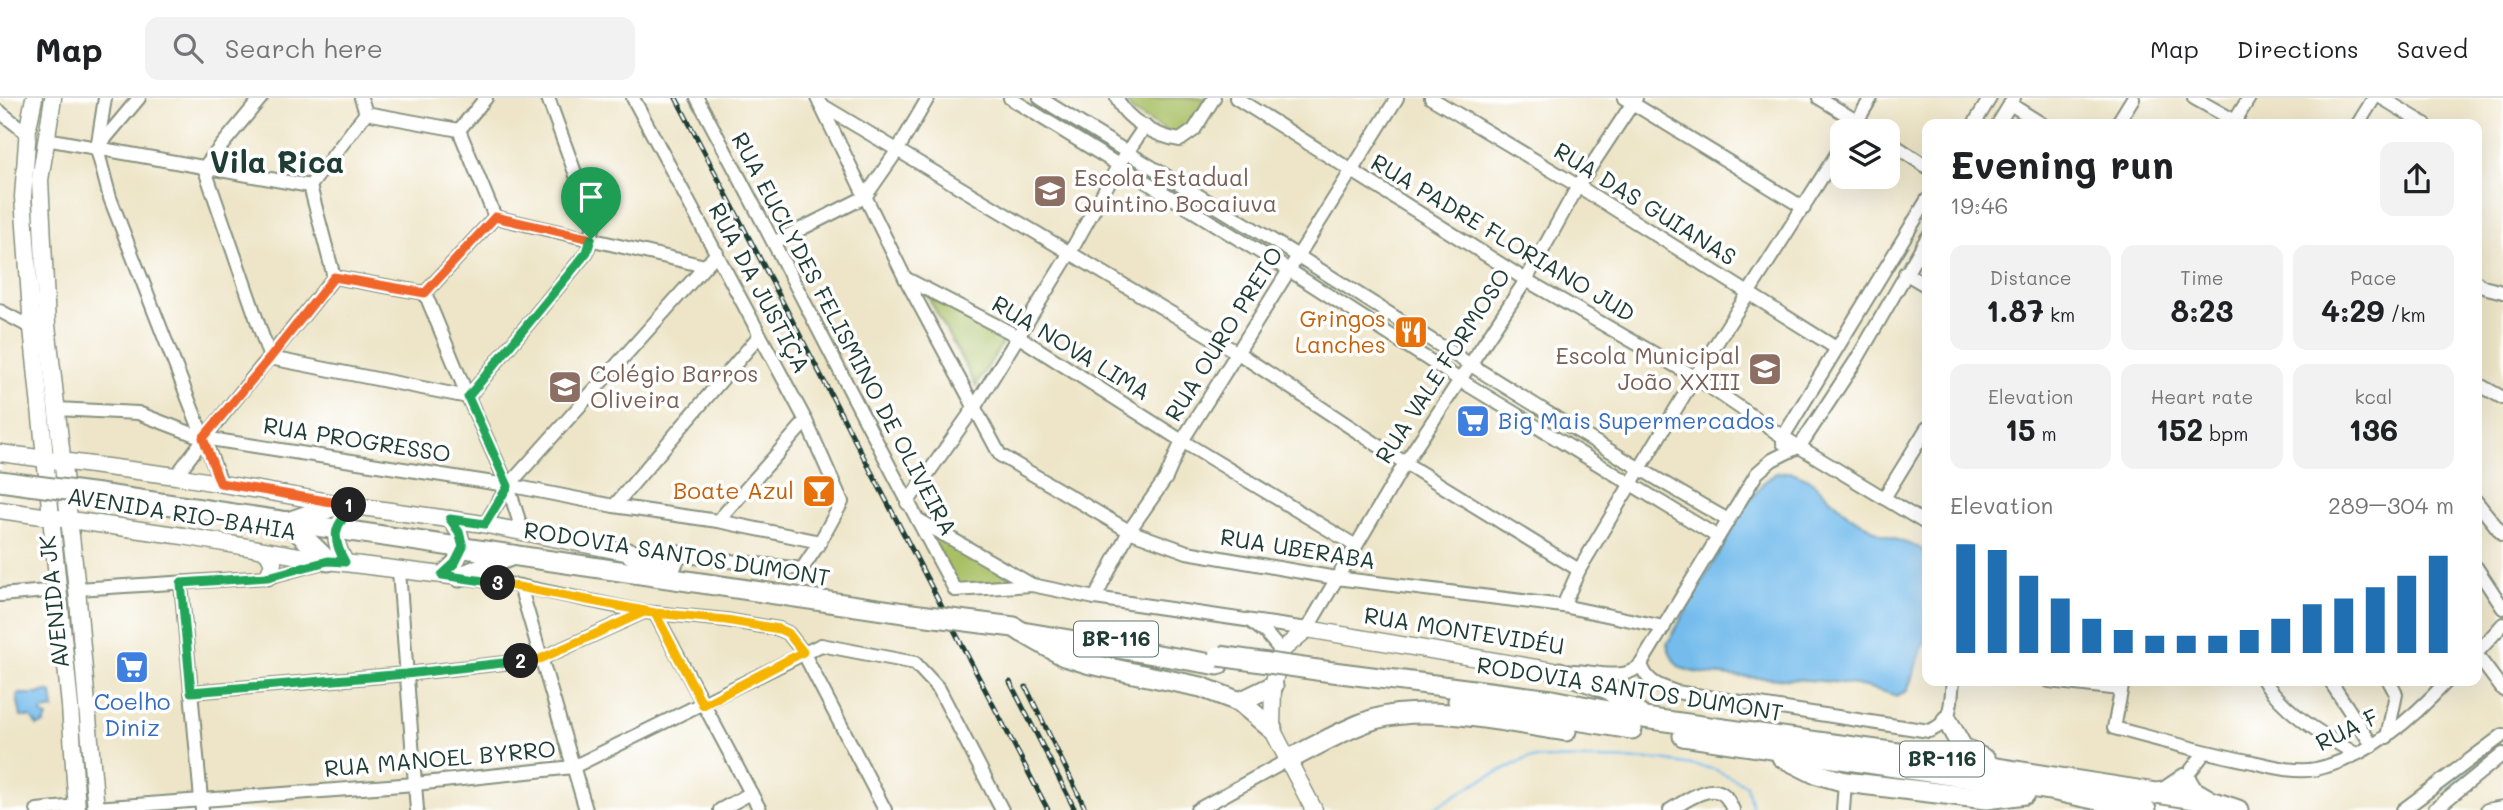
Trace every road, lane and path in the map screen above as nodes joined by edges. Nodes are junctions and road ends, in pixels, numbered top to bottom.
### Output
1 (34, 98) edge
2 (53, 98) edge
3 (105, 98) edge
4 (139, 98) edge
5 (261, 98) edge
6 (361, 98) edge
7 (486, 98) edge
8 (548, 98) edge
9 (633, 98) edge
10 (697, 98) edge
11 (928, 98) edge
12 (1010, 98) edge
13 (1040, 98) edge
14 (1117, 98) edge
15 (1214, 98) edge
16 (1236, 98) edge
17 (1397, 98) edge
18 (1431, 98) edge
19 (1819, 98) edge
20 (1871, 98) edge
21 (1990, 98) edge
22 (2133, 98) edge
23 (2195, 98) edge
24 (2249, 98) edge
25 (2374, 98) edge
26 (2382, 98) edge
27 (1631, 100) edge
28 (818, 101) edge
29 (2012, 101) edge
30 (0, 112) edge
31 (366, 113) junction
32 (1845, 119) edge
33 (1858, 119) edge
34 (1977, 119) edge
35 (2000, 119) edge
36 (2035, 119) edge
37 (2120, 119) edge
38 (2228, 119) edge
39 (2236, 119) edge
40 (2360, 119) edge
41 (2417, 119) edge
42 (1145, 126) junction
43 (459, 130) junction
44 (28, 134) junction
45 (46, 139) junction
46 (97, 149) junction
47 (1900, 149) edge
48 (897, 151) junction
49 (1127, 152) junction
50 (1922, 164) edge
51 (1118, 166) junction
52 (1830, 166) edge
53 (204, 167) junction
54 (1352, 170) junction
55 (310, 186) junction
56 (1578, 186) junction
57 (864, 197) junction
58 (1804, 208) junction
59 (1922, 208) edge
60 (495, 217) junction
61 (591, 239) junction
62 (775, 242) junction
63 (1922, 246) edge
64 (1071, 251) junction
65 (717, 253) junction
66 (1297, 256) junction
67 (705, 266) junction
68 (1289, 270) junction
69 (1905, 273) junction
70 (334, 277) junction
71 (905, 278) junction
72 (1526, 280) junction
73 (1922, 283) edge
74 (2482, 286) edge
75 (2503, 292) edge
76 (425, 293) junction
77 (1749, 293) junction
78 (0, 310) edge
79 (32, 328) junction
80 (760, 335) junction
81 (1019, 337) junction
82 (1836, 348) junction
83 (1238, 353) junction
84 (270, 358) junction
85 (1469, 366) junction
86 (1695, 377) junction
87 (1460, 380) junction
88 (2482, 386) edge
89 (468, 397) junction
90 (2503, 398) edge
91 (974, 408) junction
92 (55, 409) junction
93 (806, 421) junction
94 (1922, 436) edge
95 (1783, 437) junction
96 (203, 438) junction
97 (1182, 441) junction
98 (1800, 446) junction
99 (0, 453) edge
100 (1783, 453) junction
101 (54, 461) junction
102 (1405, 463) junction
103 (1640, 470) junction
104 (176, 476) junction
105 (0, 481) edge
106 (220, 483) junction
107 (1631, 485) junction
108 (508, 486) junction
109 (1884, 498) junction
110 (907, 503) junction
111 (348, 505) junction
112 (614, 506) junction
113 (2482, 508) edge
114 (0, 510) edge
115 (51, 516) junction
116 (916, 518) junction
117 (69, 519) junction
118 (450, 519) junction
119 (1728, 520) junction
120 (1922, 521) edge
121 (288, 522) junction
122 (718, 522) junction
123 (485, 524) junction
124 (336, 529) junction
125 (522, 530) junction
126 (1129, 531) junction
127 (2503, 534) edge
128 (1718, 537) junction
129 (820, 542) junction
130 (1356, 546) junction
131 (463, 547) junction
132 (267, 551) junction
133 (630, 553) junction
134 (514, 555) junction
135 (676, 555) junction
136 (337, 562) junction
137 (1579, 570) junction
138 (399, 571) junction
139 (450, 576) junction
140 (2482, 576) edge
141 (268, 577) junction
142 (674, 578) junction
143 (1336, 578) junction
144 (181, 583) junction
145 (1032, 585) junction
146 (520, 586) junction
147 (78, 589) junction
148 (59, 590) junction
149 (955, 590) joint
150 (0, 595) edge
151 (1096, 598) junction
152 (1563, 606) junction
153 (2503, 608) edge
154 (649, 612) junction
155 (1250, 621) junction
156 (2503, 624) edge
157 (1664, 626) junction
158 (1307, 629) junction
159 (1018, 630) junction
160 (2482, 647) edge
161 (1280, 651) junction
162 (803, 652) junction
163 (540, 659) junction
164 (2482, 662) edge
165 (1641, 664) junction
166 (1560, 672) junction
167 (406, 674) junction
168 (1316, 675) junction
169 (1273, 686) junction
170 (1952, 686) edge
171 (2121, 686) edge
172 (2267, 686) edge
173 (2333, 686) edge
174 (2392, 686) edge
175 (2442, 686) edge
176 (2502, 688) edge
177 (191, 692) junction
178 (1552, 700) junction
179 (1240, 702) junction
180 (703, 705) junction
181 (1947, 720) junction
182 (1648, 725) junction
183 (1272, 729) junction
184 (2503, 735) edge
185 (2387, 737) junction
186 (2372, 745) junction
187 (1762, 749) junction
188 (2205, 752) junction
189 (2356, 754) junction
190 (2503, 754) edge
191 (1288, 760) junction
192 (573, 768) junction
193 (2010, 770) junction
194 (2185, 778) junction
195 (1845, 782) junction
196 (415, 784) junction
197 (2051, 790) junction
198 (751, 793) junction
199 (2150, 802) edge
200 (2214, 802) junction
201 (202, 805) edge
202 (77, 808) edge
203 (96, 809) edge
204 (2502, 809) edge
205 (37, 810) edge
206 (418, 810) edge
207 (586, 810) edge
208 (720, 810) edge
209 (760, 810) edge
210 (885, 810) edge
211 (1002, 810) edge
212 (1196, 810) edge
213 (1314, 810) edge
214 (1670, 810) edge
215 (1733, 810) edge
216 (1843, 810) edge
217 (2238, 810) edge
218 (2403, 810) edge
219 (2434, 810) edge
220 (2487, 810) edge

1 - 44 main road, AVENIDA JK
2 - 45 main road, AVENIDA JK
3 - 46 street
4 - 46 street
5 - 53 street
6 - 31 street
7 - 43 street
8 - 61 street
9 - 65 street, RUA DA JUSTIÇA
10 - 62 street, RUA EUCLYDES FELISMINO DE OLIVEIRA
11 - 48 street
12 - 51 street
13 - 49 street
14 - 42 street
15 - 42 street
16 - 54 street, RUA PADRE FLORIANO JUD
17 - 54 street, RUA OURO PRETO
18 - 56 street, RUA DAS GUIANAS
19 - 32 street
20 - 33 street
21 - 34 street
22 - 37 street
23 - 38 street
24 - 39 street
25 - 40 street
26 - 41 street
27 - 56 street, RUA VALE FORMOSO
27 - 58 street
28 - 48 street
28 - 57 street, RUA UBERABA
29 - 35 street
29 - 36 street
30 - 44 street
31 - 43 street
31 - 55 street
42 - 49 street
43 - 60 street
44 - 79 main road, AVENIDA JK
45 - 46 street
45 - 92 main road, AVENIDA JK
46 - 53 street
46 - 96 street
47 - 50 street
48 - 57 street
48 - 64 street
49 - 51 street
49 - 66 street
51 - 64 street
51 - 68 street
52 - 58 street
53 - 55 street
53 - 84 street
54 - 66 street, RUA OURO PRETO
54 - 72 street, RUA PADRE FLORIANO JUD
55 - 70 street
56 - 72 street, RUA VALE FORMOSO
56 - 77 street, RUA DAS GUIANAS
57 - 62 street
57 - 71 street, RUA UBERABA
58 - 77 street
59 - 82 street
60 - 61 street
60 - 76 street
61 - 67 street
61 - 89 street
62 - 110 street, RUA EUCLYDES FELISMINO DE OLIVEIRA
63 - 69 street
64 - 81 street
64 - 83 street
65 - 67 street
65 - 80 street, RUA DA JUSTIÇA
66 - 68 street, RUA OURO PRETO
66 - 85 street
67 - 108 street
68 - 83 street, RUA OURO PRETO
68 - 87 street
69 - 73 street
69 - 98 street
70 - 76 street
70 - 84 street
71 - 81 street, RUA NOVA LIMA
71 - 91 street, RUA UBERABA
72 - 85 street, RUA VALE FORMOSO
72 - 86 street, RUA PADRE FLORIANO JUD
74 - 75 street
76 - 89 street
77 - 82 street, RUA DAS GUIANAS
77 - 86 street
78 - 79 street
79 - 101 main road, AVENIDA JK
80 - 93 street, RUA DA JUSTIÇA
80 - 112 street
81 - 91 street
81 - 97 street, RUA NOVA LIMA
82 - 95 street
83 - 97 street, RUA OURO PRETO
83 - 102 street
84 - 89 street
84 - 96 street
85 - 87 street, RUA VALE FORMOSO
85 - 103 street
86 - 95 street, RUA PADRE FLORIANO JUD
86 - 103 street
87 - 102 street, RUA VALE FORMOSO
87 - 107 street
88 - 90 street
89 - 108 street
91 - 110 street
91 - 126 street, RUA UBERABA
92 - 96 street, RUA PROGRESSO
92 - 101 main road, AVENIDA JK
93 - 122 street
93 - 129 street, RUA DA JUSTIÇA
94 - 109 street
95 - 98 street, RUA PADRE FLORIANO JUD
95 - 100 street
96 - 104 street
96 - 106 street
96 - 108 street, RUA PROGRESSO
97 - 126 street, RUA OURO PRETO
97 - 130 street, RUA NOVA LIMA
98 - 100 street
98 - 109 street, RUA PADRE FLORIANO JUD
99 - 101 main road, AVENIDA RIO-BAHIA
100 - 119 street
101 - 104 main road, AVENIDA RIO-BAHIA
101 - 115 main road, AVENIDA JK
101 - 117 main road, AVENIDA JK
102 - 130 street, RUA VALE FORMOSO
102 - 137 street
103 - 107 street
103 - 119 street
104 - 106 main road, AVENIDA RIO-BAHIA
105 - 121 highway, RODOVIA SANTOS DUMONT / BR-116, bridge
106 - 111 main road, AVENIDA RIO-BAHIA
107 - 128 street
107 - 137 street
108 - 112 street, RUA PROGRESSO
108 - 123 street
108 - 125 street
109 - 120 street, RUA PADRE FLORIANO JUD
110 - 116 street, RUA EUCLYDES FELISMINO DE OLIVEIRA
111 - 118 main road, AVENIDA RIO-BAHIA
111 - 121 highway
111 - 124 main road
112 - 122 street, RUA PROGRESSO
113 - 127 street
114 - 115 main road, AVENIDA RIO-BAHIA
115 - 117 main road, AVENIDA RIO-BAHIA
115 - 148 main road, AVENIDA JK
116 - 145 street
116 - 149 street, RUA EUCLYDES FELISMINO DE OLIVEIRA
117 - 132 main road, AVENIDA RIO-BAHIA
117 - 147 main road, AVENIDA JK
118 - 123 main road, AVENIDA RIO-BAHIA
118 - 131 main road
119 - 128 street
121 - 124 highway, RODOVIA SANTOS DUMONT / BR-116
121 - 136 highway
122 - 129 street, RUA PROGRESSO
123 - 125 main road, AVENIDA RIO-BAHIA
124 - 131 highway, RODOVIA SANTOS DUMONT / BR-116
124 - 136 main road
125 - 133 main road, AVENIDA RIO-BAHIA
126 - 143 street, RUA UBERABA
126 - 151 street, RUA OURO PRETO
128 - 157 street
129 - 135 street, AVENIDA RIO-BAHIA
130 - 143 street, RUA VALE FORMOSO
131 - 134 highway, RODOVIA SANTOS DUMONT / BR-116
131 - 139 main road
132 - 136 main road, AVENIDA RIO-BAHIA
132 - 141 main road
133 - 135 street, AVENIDA RIO-BAHIA
133 - 142 highway
134 - 139 highway
134 - 142 highway, RODOVIA SANTOS DUMONT / BR-116
135 - 142 highway
136 - 138 main road, AVENIDA RIO-BAHIA
136 - 141 street
137 - 152 street
138 - 139 main road, AVENIDA RIO-BAHIA
138 - 167 street
139 - 146 street, AVENIDA RIO-BAHIA
140 - 153 street
141 - 144 street
142 - 159 highway, RODOVIA SANTOS DUMONT / BR-116, bridge
143 - 152 street, RUA UBERABA
143 - 158 street, RUA VALE FORMOSO
144 - 147 street
144 - 177 street
145 - 149 street, RUA MONTEVIDÉU
145 - 151 street, RUA MONTEVIDÉU
146 - 154 street, AVENIDA RIO-BAHIA
146 - 163 street
147 - 203 main road, AVENIDA JK
148 - 150 street
148 - 202 main road, AVENIDA JK
151 - 155 street, RUA MONTEVIDÉU
152 - 157 street, RUA UBERABA
154 - 162 street, AVENIDA RIO-BAHIA
154 - 163 street
154 - 180 street
155 - 158 street, RUA MONTEVIDÉU
155 - 161 street
156 - 160 street
157 - 165 street
158 - 161 main road, RUA VALE FORMOSO
158 - 166 main road, RUA MONTEVIDÉU
159 - 168 highway, RODOVIA SANTOS DUMONT / BR-116, bridge
159 - 179 highway
161 - 169 main road
162 - 180 street, RUA MANOEL BYRRO
162 - 210 street, AVENIDA RIO-BAHIA
162 - 211 street
163 - 167 street
163 - 192 street
164 - 176 street
165 - 166 street, RUA MONTEVIDÉU
165 - 181 street
166 - 178 highway
166 - 182 highway
167 - 177 street
167 - 196 street
168 - 178 highway, RODOVIA SANTOS DUMONT / BR-116
168 - 182 highway, RODOVIA SANTOS DUMONT / BR-116
169 - 179 highway
169 - 183 main road
170 - 181 street
171 - 188 street, RUA F
172 - 189 street
173 - 186 street
174 - 185 street
175 - 185 street, RUA F
177 - 201 street
178 - 182 highway, RODOVIA SANTOS DUMONT / BR-116
179 - 183 highway
180 - 192 street, RUA MANOEL BYRRO
180 - 198 street
181 - 193 highway
182 - 187 highway, RODOVIA SANTOS DUMONT / BR-116
182 - 191 highway
182 - 193 highway, RODOVIA SANTOS DUMONT / BR-116
183 - 191 main road
184 - 218 street
185 - 186 street, RUA F
186 - 189 street, RUA F
187 - 195 highway
187 - 197 highway, RODOVIA SANTOS DUMONT / BR-116
188 - 189 street, RUA F
188 - 194 street
190 - 219 street
191 - 212 street
191 - 213 main road
192 - 196 street, RUA MANOEL BYRRO
192 - 207 street
193 - 199 highway, RODOVIA SANTOS DUMONT / BR-116
194 - 199 highway
194 - 200 highway
195 - 197 highway
195 - 216 street
196 - 201 street, RUA MANOEL BYRRO
196 - 206 street
197 - 199 highway, RODOVIA SANTOS DUMONT / BR-116
198 - 208 street
198 - 209 street
199 - 200 highway, RODOVIA SANTOS DUMONT / BR-116
200 - 217 highway, RODOVIA SANTOS DUMONT / BR-116
201 - 203 street, RUA MANOEL BYRRO
202 - 205 street
204 - 220 street
214 - 215 street

